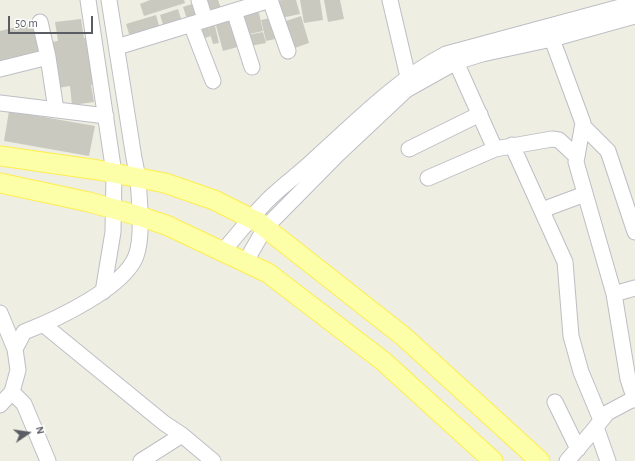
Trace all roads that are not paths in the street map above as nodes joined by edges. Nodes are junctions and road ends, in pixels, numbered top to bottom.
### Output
1 (88, 0) edge
2 (199, 0) edge
3 (270, 0) edge
4 (390, 0) edge
5 (113, 1) edge
6 (635, 3) edge
7 (234, 11) junction
8 (635, 16) edge
9 (198, 21) junction
10 (40, 22) dead end
11 (552, 39) junction
12 (117, 47) junction
13 (288, 51) dead end
14 (48, 57) junction
15 (456, 62) junction
16 (252, 67) dead end
17 (0, 69) edge
18 (408, 77) junction
19 (213, 82) dead end
20 (0, 103) edge
21 (56, 110) junction
22 (480, 114) junction
23 (106, 116) junction
24 (583, 126) junction
25 (512, 145) junction
26 (409, 149) dead end
27 (495, 149) junction
28 (0, 156) edge
29 (576, 156) junction
30 (114, 172) junction
31 (138, 177) junction
32 (428, 178) dead end
33 (0, 183) edge
34 (585, 194) junction
35 (114, 208) junction
36 (542, 210) junction
37 (139, 216) junction
38 (258, 223) junction
39 (635, 232) edge
40 (223, 251) junction
41 (246, 261) junction
42 (635, 288) edge
43 (103, 292) junction
44 (614, 294) junction
45 (0, 313) edge
46 (44, 325) junction
47 (15, 349) junction
48 (12, 392) junction
49 (635, 399) edge
50 (555, 402) dead end
51 (0, 405) edge
52 (599, 423) junction
53 (182, 435) junction
54 (578, 449) junction
55 (48, 461) edge
56 (141, 461) edge
57 (213, 461) edge
58 (492, 461) edge
59 (540, 461) edge
60 (567, 461) edge
61 (608, 461) edge

1 - 23 street
2 - 9 street
3 - 7 street
3 - 13 street
4 - 18 street
5 - 12 street
6 - 18 street
7 - 9 street
7 - 16 street
8 - 11 street
9 - 12 street
9 - 19 street
10 - 14 street
11 - 15 street
11 - 24 street
12 - 31 street
14 - 17 street
14 - 21 street
15 - 22 street
15 - 38 street
18 - 38 street
20 - 21 street
21 - 23 street
22 - 26 street
22 - 27 street
23 - 30 street
24 - 29 street
24 - 39 street
25 - 27 street
25 - 29 street
25 - 36 street
27 - 32 street
28 - 30 main road
29 - 34 street
30 - 31 main road
30 - 35 street
31 - 37 street
31 - 38 main road
33 - 35 main road
34 - 36 street
34 - 44 street
35 - 37 main road
35 - 43 street
36 - 52 street
37 - 40 main road
37 - 43 street
38 - 40 street
38 - 41 street
38 - 59 main road
40 - 41 main road
41 - 58 main road
42 - 44 street
43 - 46 street
44 - 49 street
45 - 47 street
46 - 47 street
46 - 53 street
47 - 48 street
48 - 51 street
48 - 55 street
49 - 52 street
50 - 54 street
52 - 54 street
52 - 61 street
53 - 56 street
53 - 57 street
54 - 60 street

